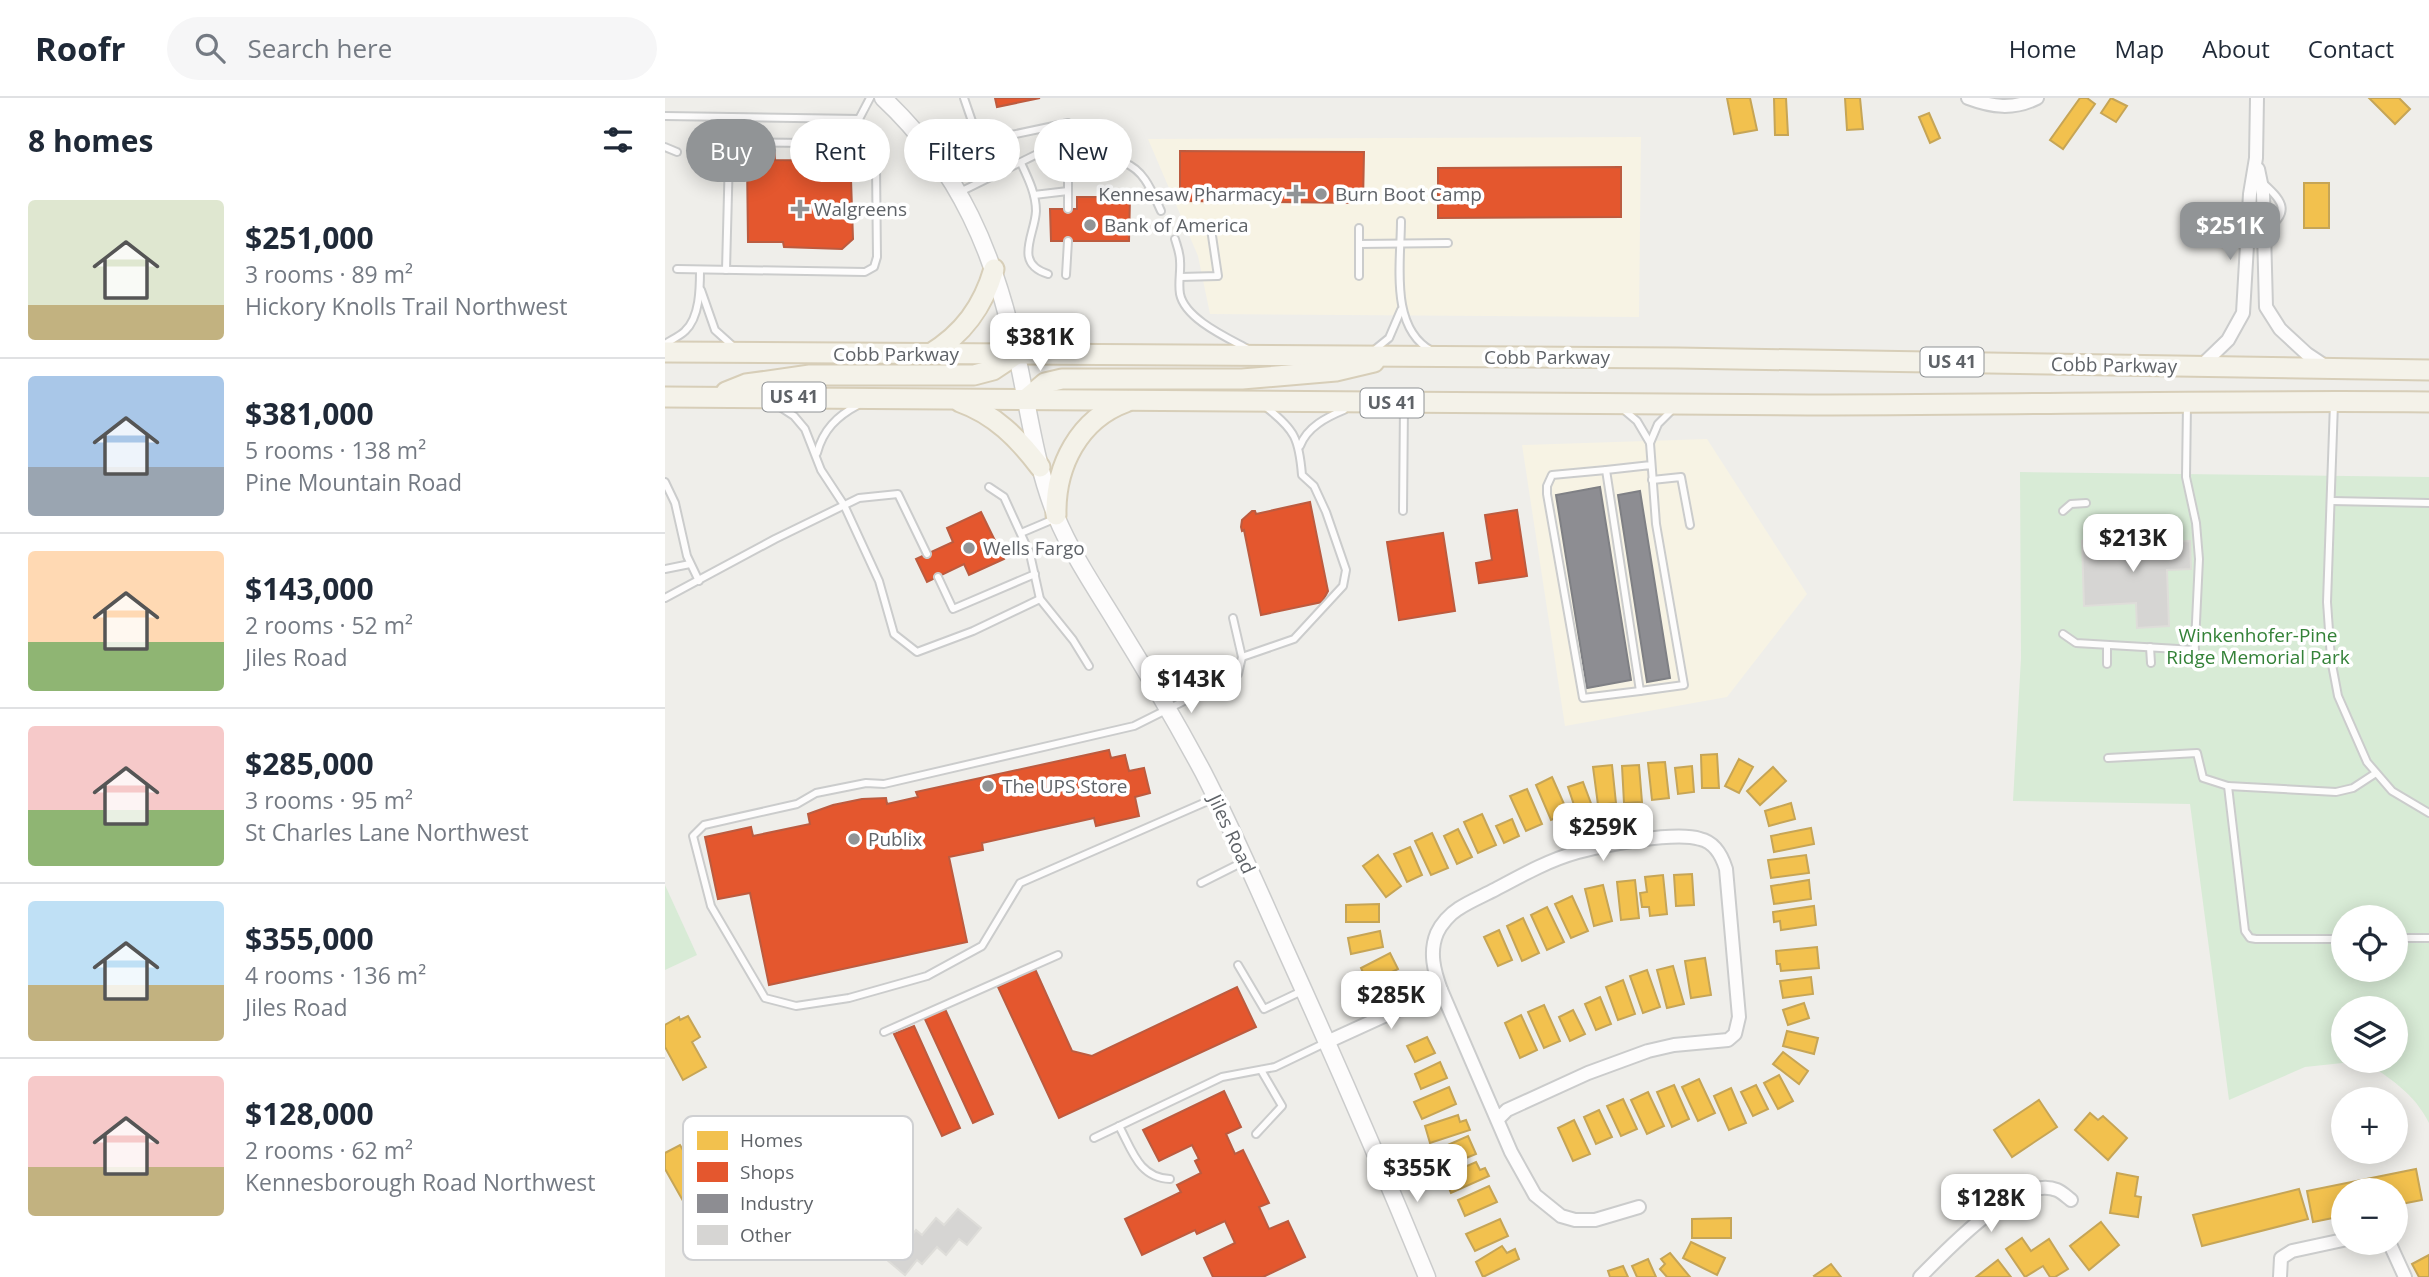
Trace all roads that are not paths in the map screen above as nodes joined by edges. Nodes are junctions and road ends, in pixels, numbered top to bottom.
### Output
1 (870, 98) edge
2 (883, 98) edge
3 (964, 98) edge
4 (1968, 98) edge
5 (2037, 98) edge
6 (2257, 98) edge
7 (665, 116) edge
8 (730, 117) joint
9 (859, 119) joint
10 (1034, 130) edge
11 (665, 147) edge
12 (677, 152) dead end
13 (1034, 156) edge
14 (2256, 158) junction
15 (1021, 163) junction
16 (1132, 166) edge
17 (2260, 181) junction
18 (728, 182) edge
19 (876, 182) edge
20 (1068, 182) edge
21 (1068, 191) junction
22 (960, 192) junction
23 (1034, 195) junction
24 (1068, 209) dead end
25 (1161, 211) dead end
26 (1401, 221) dead end
27 (1359, 228) dead end
28 (1211, 229) dead end
29 (2265, 231) junction
30 (1175, 239) dead end
31 (1068, 241) dead end
32 (1401, 243) junction
33 (1448, 243) dead end
34 (1359, 244) junction
35 (677, 269) dead end
36 (994, 269) junction
37 (700, 270) junction
38 (726, 270) junction
39 (1048, 274) dead end
40 (1066, 275) dead end
41 (1359, 276) dead end
42 (1180, 277) junction
43 (700, 288) junction
44 (1401, 310) junction
45 (665, 344) edge
46 (665, 352) edge
47 (741, 352) junction
48 (930, 354) junction
49 (1017, 354) junction
50 (1257, 355) junction
51 (1360, 356) junction
52 (1389, 356) junction
53 (1446, 356) junction
54 (2200, 367) junction
55 (2331, 369) junction
56 (2429, 370) edge
57 (665, 397) edge
58 (716, 397) junction
59 (763, 397) junction
60 (871, 398) junction
61 (945, 398) junction
62 (1026, 399) junction
63 (1132, 400) junction
64 (2187, 401) junction
65 (2334, 401) junction
66 (1256, 402) junction
67 (1366, 402) junction
68 (2429, 402) edge
69 (1404, 403) junction
70 (1617, 404) junction
71 (1681, 404) junction
72 (1650, 443) junction
73 (1300, 448) junction
74 (817, 455) junction
75 (1651, 465) junction
76 (1040, 467) junction
77 (1606, 470) junction
78 (1652, 480) junction
79 (665, 482) edge
80 (989, 487) dead end
81 (2332, 501) junction
82 (2086, 503) dead end
83 (2429, 503) edge
84 (844, 505) junction
85 (1403, 511) dead end
86 (2063, 511) dead end
87 (1056, 516) junction
88 (1690, 525) dead end
89 (1021, 533) junction
90 (927, 554) dead end
91 (691, 564) junction
92 (665, 569) edge
93 (1035, 574) junction
94 (938, 577) dead end
95 (699, 581) junction
96 (665, 598) edge
97 (1040, 599) junction
98 (1233, 618) dead end
99 (2063, 634) dead end
100 (2107, 645) junction
101 (2150, 647) junction
102 (2195, 650) junction
103 (1242, 657) junction
104 (2151, 663) dead end
105 (2106, 664) dead end
106 (2194, 664) dead end
107 (1090, 666) dead end
108 (1640, 691) junction
109 (1168, 711) junction
110 (2108, 758) dead end
111 (2377, 773) junction
112 (2228, 786) junction
113 (1215, 798) junction
114 (2429, 813) edge
115 (1245, 861) junction
116 (1201, 883) dead end
117 (2408, 938) edge
118 (2331, 939) edge
119 (2429, 939) edge
120 (1058, 955) dead end
121 (1238, 965) dead end
122 (1304, 990) junction
123 (1441, 990) junction
124 (884, 1032) dead end
125 (1327, 1042) junction
126 (1261, 1070) junction
127 (1497, 1120) junction
128 (1119, 1126) junction
129 (1256, 1134) dead end
130 (1094, 1138) dead end
131 (1170, 1179) dead end
132 (2071, 1200) dead end
133 (1639, 1207) dead end
134 (2331, 1243) edge
135 (2395, 1255) edge
136 (1427, 1277) edge
137 (1920, 1277) edge
138 (2280, 1277) edge
139 (2405, 1277) edge

1 - 9 lane
2 - 22 street, Jiles Road
3 - 10 lane
4 - 5 street
6 - 14 street
7 - 8 lane
8 - 9 lane
11 - 12 lane
13 - 15 lane
14 - 17 street
14 - 54 street
15 - 22 lane
15 - 23 lane
16 - 25 lane
17 - 29 street
17 - 29 lane
18 - 38 lane
19 - 38 lane
20 - 21 lane
21 - 23 lane
21 - 24 lane
22 - 36 street, Jiles Road
23 - 39 lane
26 - 32 lane
27 - 34 lane
28 - 42 lane
29 - 55 street
30 - 42 lane
31 - 40 lane
32 - 33 lane
32 - 34 lane
32 - 44 lane
34 - 41 lane
35 - 37 lane
36 - 48 main road
36 - 49 street, Jiles Road
37 - 38 lane
37 - 43 lane
42 - 50 lane
43 - 45 lane
43 - 47 lane
44 - 51 lane
44 - 53 lane
46 - 47 main road, Cobb Parkway / US 41
47 - 48 main road, Cobb Parkway / US 41
48 - 49 main road, Cobb Parkway / US 41
49 - 50 main road, Cobb Parkway / US 41
49 - 58 main road
49 - 62 street, Jiles Road
50 - 51 main road, Cobb Parkway / US 41
51 - 52 main road, Cobb Parkway / US 41
52 - 53 main road, Cobb Parkway / US 41
52 - 62 main road
53 - 54 main road, Cobb Parkway / US 41
54 - 55 main road, Cobb Parkway / US 41
55 - 56 main road, Cobb Parkway / US 41
57 - 58 main road, Cobb Parkway / US 41
58 - 59 main road, Cobb Parkway / US 41
59 - 60 main road, Cobb Parkway / US 41
59 - 74 lane
60 - 61 main road, Cobb Parkway / US 41
60 - 74 lane
61 - 62 main road, Cobb Parkway / US 41
61 - 76 main road
62 - 63 main road, Cobb Parkway / US 41
62 - 76 street, Jiles Road
63 - 66 main road, Cobb Parkway / US 41
63 - 87 main road
64 - 65 main road, Cobb Parkway / US 41
64 - 71 main road, Cobb Parkway / US 41
64 - 102 lane
65 - 68 main road, Cobb Parkway / US 41
65 - 81 lane
66 - 67 main road, Cobb Parkway / US 41
66 - 73 lane
67 - 69 main road, Cobb Parkway / US 41
67 - 73 lane
69 - 70 main road, Cobb Parkway / US 41
69 - 85 lane
70 - 71 main road, Cobb Parkway / US 41
70 - 72 lane
71 - 72 lane
72 - 75 lane
73 - 103 lane
74 - 84 lane
75 - 77 lane
75 - 78 lane
76 - 87 street, Jiles Road
77 - 108 lane
77 - 108 lane
78 - 88 lane
78 - 108 lane
79 - 91 lane
80 - 89 lane
81 - 83 lane
81 - 111 lane
82 - 86 lane
84 - 90 lane
84 - 95 lane
84 - 97 lane
87 - 89 lane
87 - 109 street, Jiles Road
89 - 93 lane
91 - 92 lane
91 - 95 lane
93 - 94 lane
93 - 97 lane
95 - 96 lane
97 - 107 lane
98 - 103 lane
99 - 100 lane
100 - 101 lane
100 - 105 lane
101 - 102 lane
101 - 104 lane
102 - 106 lane
103 - 109 lane
109 - 113 street, Jiles Road
109 - 113 lane
110 - 112 lane
111 - 112 lane
111 - 114 lane
112 - 118 lane
113 - 115 street, Jiles Road
115 - 116 lane
115 - 122 street, Jiles Road
117 - 119 lane
120 - 124 lane
121 - 122 lane
122 - 125 street, Jiles Road
123 - 125 street
123 - 127 street
123 - 127 street
125 - 126 lane
125 - 136 street, Jiles Road
126 - 128 lane
126 - 129 lane
127 - 133 street
128 - 130 lane
128 - 131 lane
132 - 137 street
134 - 138 street
135 - 139 street

